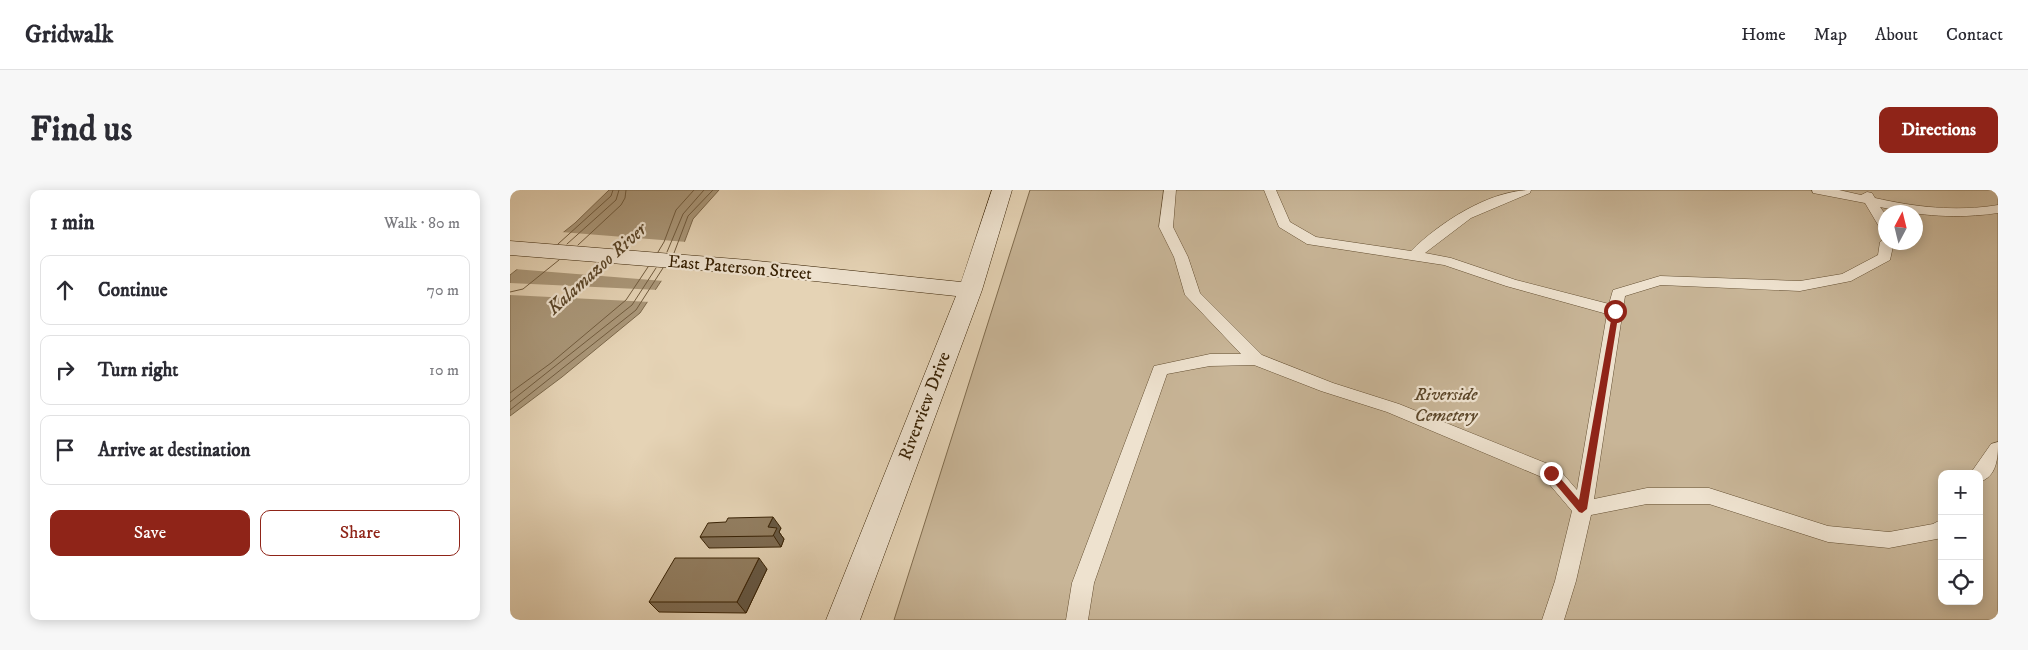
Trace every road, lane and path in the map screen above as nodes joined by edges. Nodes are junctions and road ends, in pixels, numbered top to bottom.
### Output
1 (1002, 190) edge
2 (1170, 190) edge
3 (1270, 190) edge
4 (1525, 190) edge
5 (1818, 190) edge
6 (1866, 195) edge
7 (1998, 209) edge
8 (1878, 214) edge
9 (510, 248) edge
10 (1886, 250) edge
11 (1414, 256) junction
12 (970, 290) junction
13 (1615, 311) junction
14 (1256, 359) junction
15 (1998, 449) edge
16 (1983, 470) edge
17 (1582, 509) junction
18 (1938, 531) edge
19 (843, 620) edge
20 (1078, 620) edge
21 (1553, 620) edge

1 - 12 street, Riverview Drive
2 - 14 lane
3 - 11 lane
4 - 11 lane
5 - 6 lane
6 - 7 lane
6 - 8 lane
9 - 12 street, East Paterson Street
10 - 13 lane
11 - 13 lane
12 - 19 street, Riverview Drive
13 - 17 lane
14 - 17 lane
14 - 20 lane
15 - 16 lane
17 - 18 lane
17 - 21 lane

